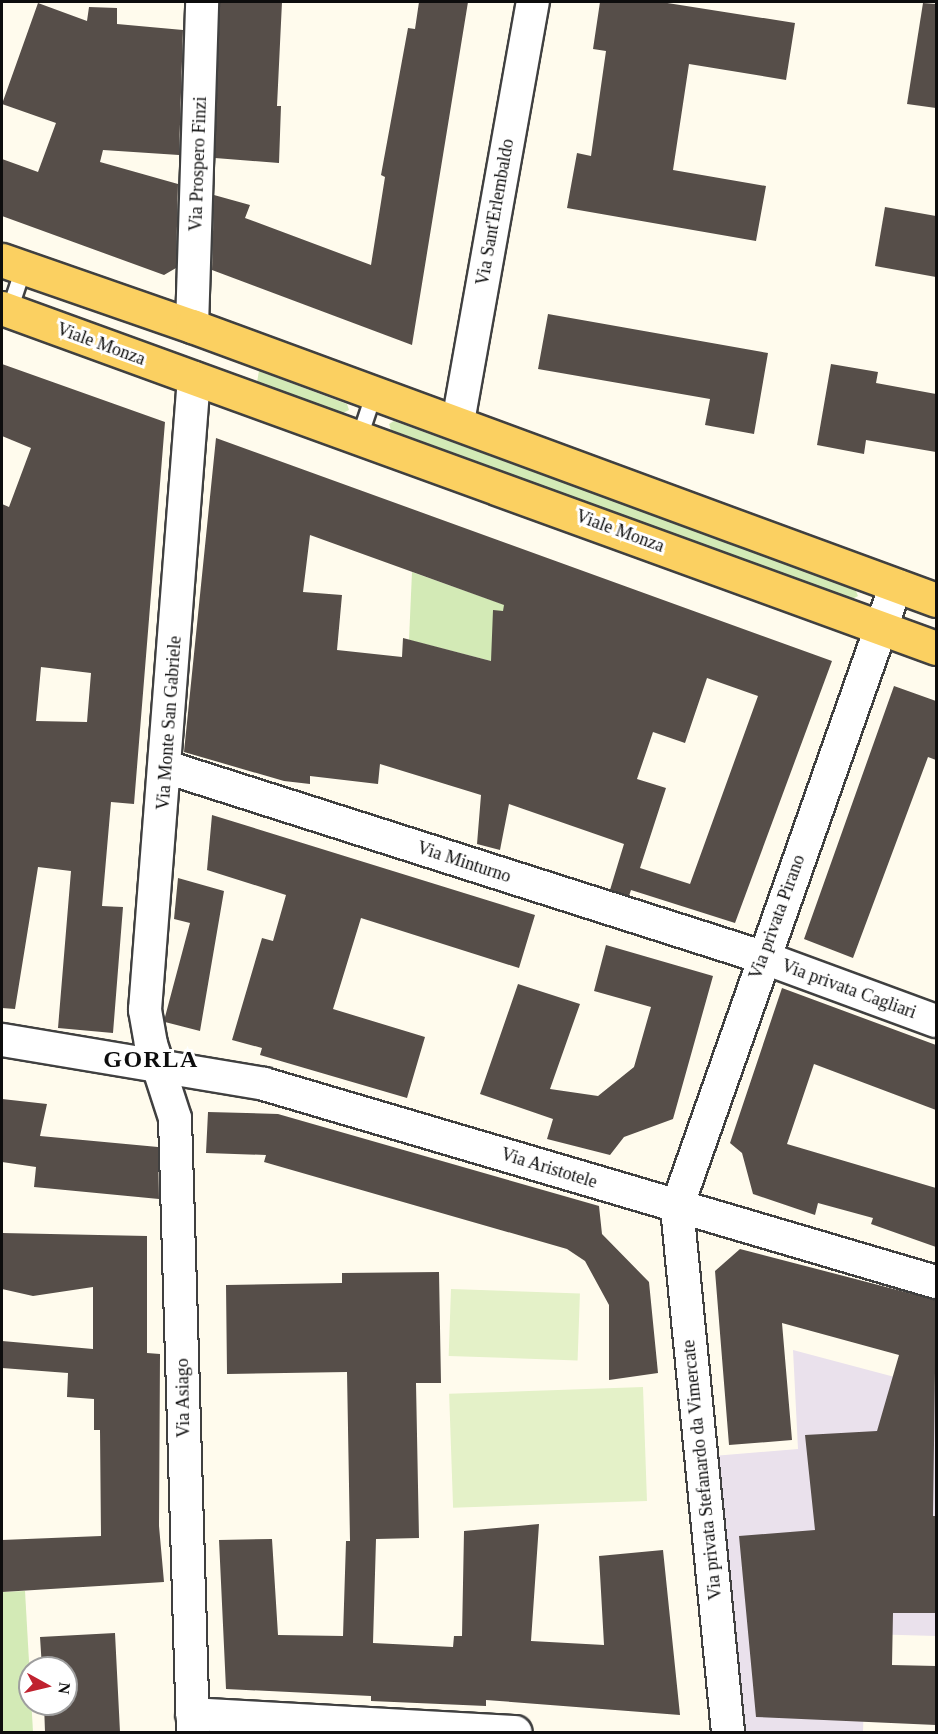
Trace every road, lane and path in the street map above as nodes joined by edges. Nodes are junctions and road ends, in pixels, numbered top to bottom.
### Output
1 (202, 2) edge
2 (533, 2) edge
3 (12, 264) edge
4 (5, 309) edge
5 (192, 326) junction
6 (194, 378) junction
7 (374, 392) junction
8 (458, 422) junction
9 (358, 436) junction
10 (896, 585) junction
11 (936, 600) edge
12 (882, 628) junction
13 (936, 648) edge
14 (166, 767) junction
15 (762, 957) junction
16 (936, 1021) edge
17 (2, 1040) edge
18 (158, 1066) junction
19 (677, 1207) junction
20 (936, 1282) edge
21 (193, 1723) edge
22 (516, 1732) edge
23 (728, 1732) edge

1 - 5 street, Via Prospero Finzi
2 - 8 street, Via Sant'Erlembaldo
3 - 4 lane, Viale Monza
3 - 5 main road, Viale Monza
4 - 6 main road, Viale Monza
5 - 6 main road
5 - 7 main road, Viale Monza
6 - 9 main road, Viale Monza
6 - 14 street, Via Monte San Gabriele
7 - 8 main road, Viale Monza
7 - 9 lane
8 - 10 main road, Viale Monza
9 - 12 main road, Viale Monza
10 - 11 main road, Viale Monza
10 - 12 street
12 - 13 main road, Viale Monza
12 - 15 street, Via privata Pirano
14 - 15 street, Via Minturno
14 - 18 street, Via Monte San Gabriele
15 - 16 street, Via privata Cagliari
15 - 19 street, Via privata Pirano
17 - 18 street, Via Aristotele
18 - 19 street, Via Aristotele
18 - 21 street, Via Asiago
19 - 20 street, Via Aristotele
19 - 23 street, Via privata Stefanardo da Vimercate
21 - 22 street

